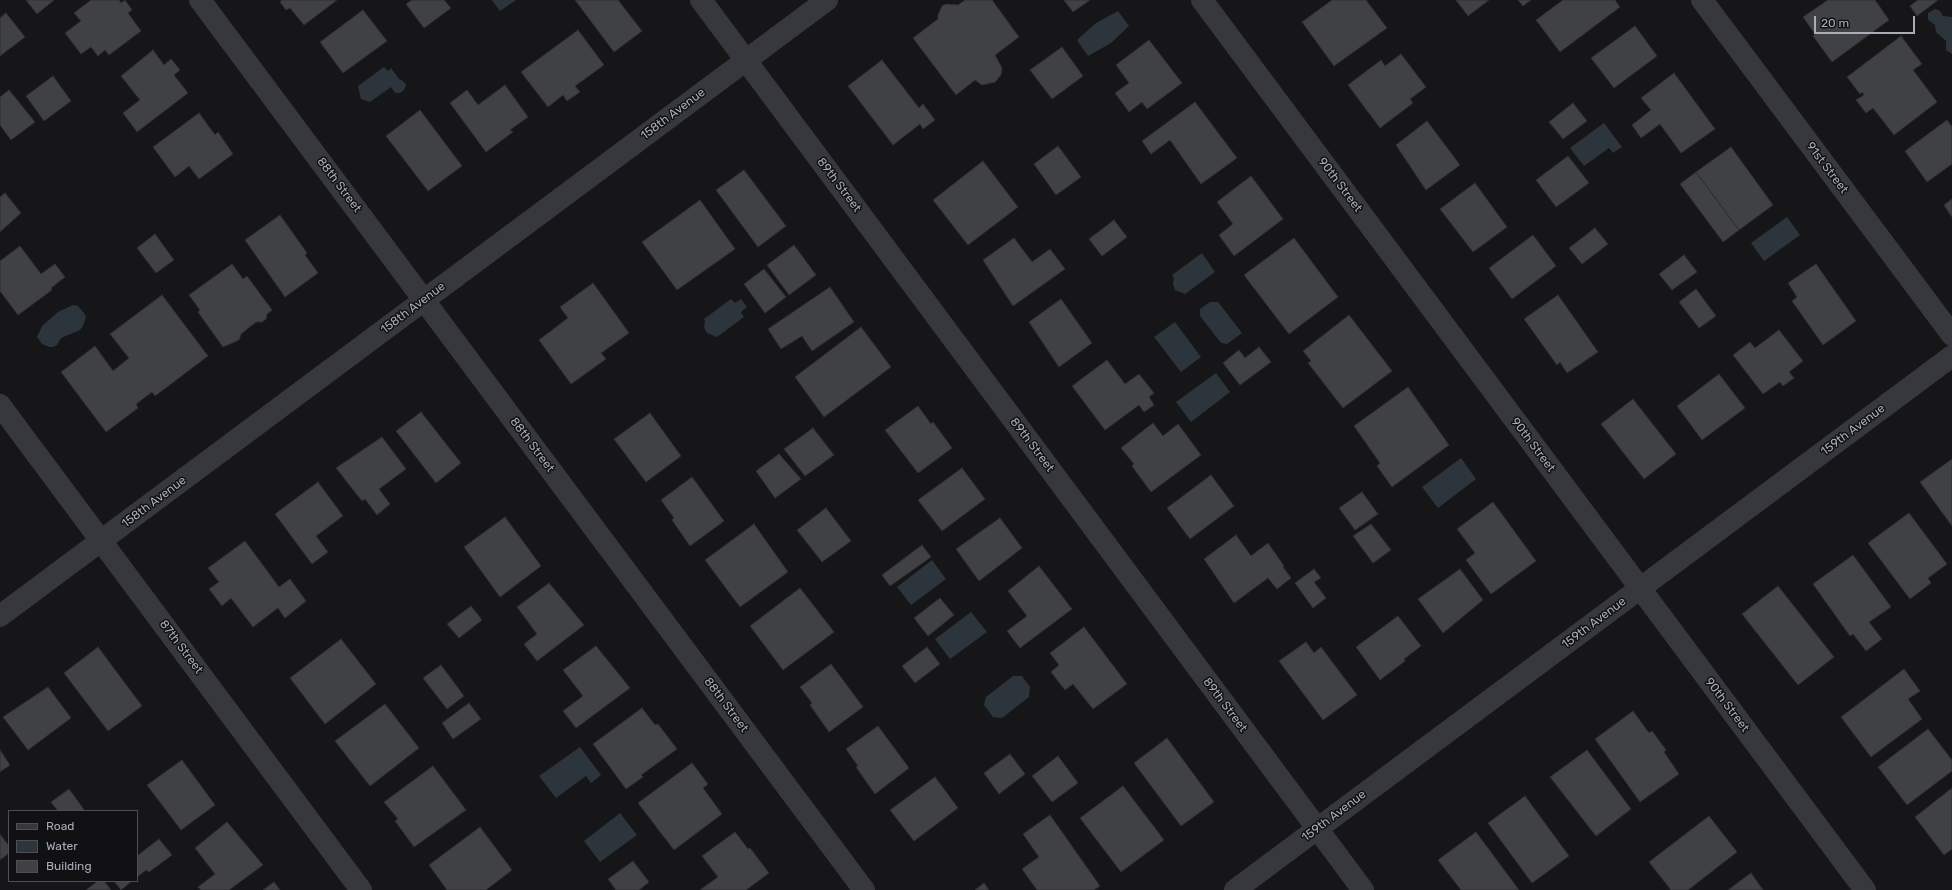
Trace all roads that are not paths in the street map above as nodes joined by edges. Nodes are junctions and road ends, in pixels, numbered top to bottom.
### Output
1 (200, 0) edge
2 (701, 0) edge
3 (827, 0) edge
4 (1202, 0) edge
5 (1702, 0) edge
6 (746, 60) junction
7 (424, 299) junction
8 (1952, 335) edge
9 (1952, 356) edge
10 (0, 405) edge
11 (102, 541) junction
12 (1640, 588) junction
13 (0, 616) edge
14 (1317, 829) junction
15 (362, 890) edge
16 (864, 890) edge
17 (1235, 890) edge
18 (1363, 890) edge
19 (1865, 890) edge

1 - 7 street, 88th Street
2 - 6 street, 89th Street
3 - 6 street, 158th Avenue
4 - 12 street, 90th Street
5 - 8 street, 91st Street
6 - 7 street, 158th Avenue
6 - 14 street, 89th Street
7 - 11 street, 158th Avenue
7 - 16 street, 88th Street
9 - 12 street, 159th Avenue
10 - 11 street, 87th Street
11 - 13 street, 158th Avenue
11 - 15 street, 87th Street
12 - 14 street, 159th Avenue
12 - 19 street, 90th Street
14 - 17 street, 159th Avenue
14 - 18 street, 89th Street

